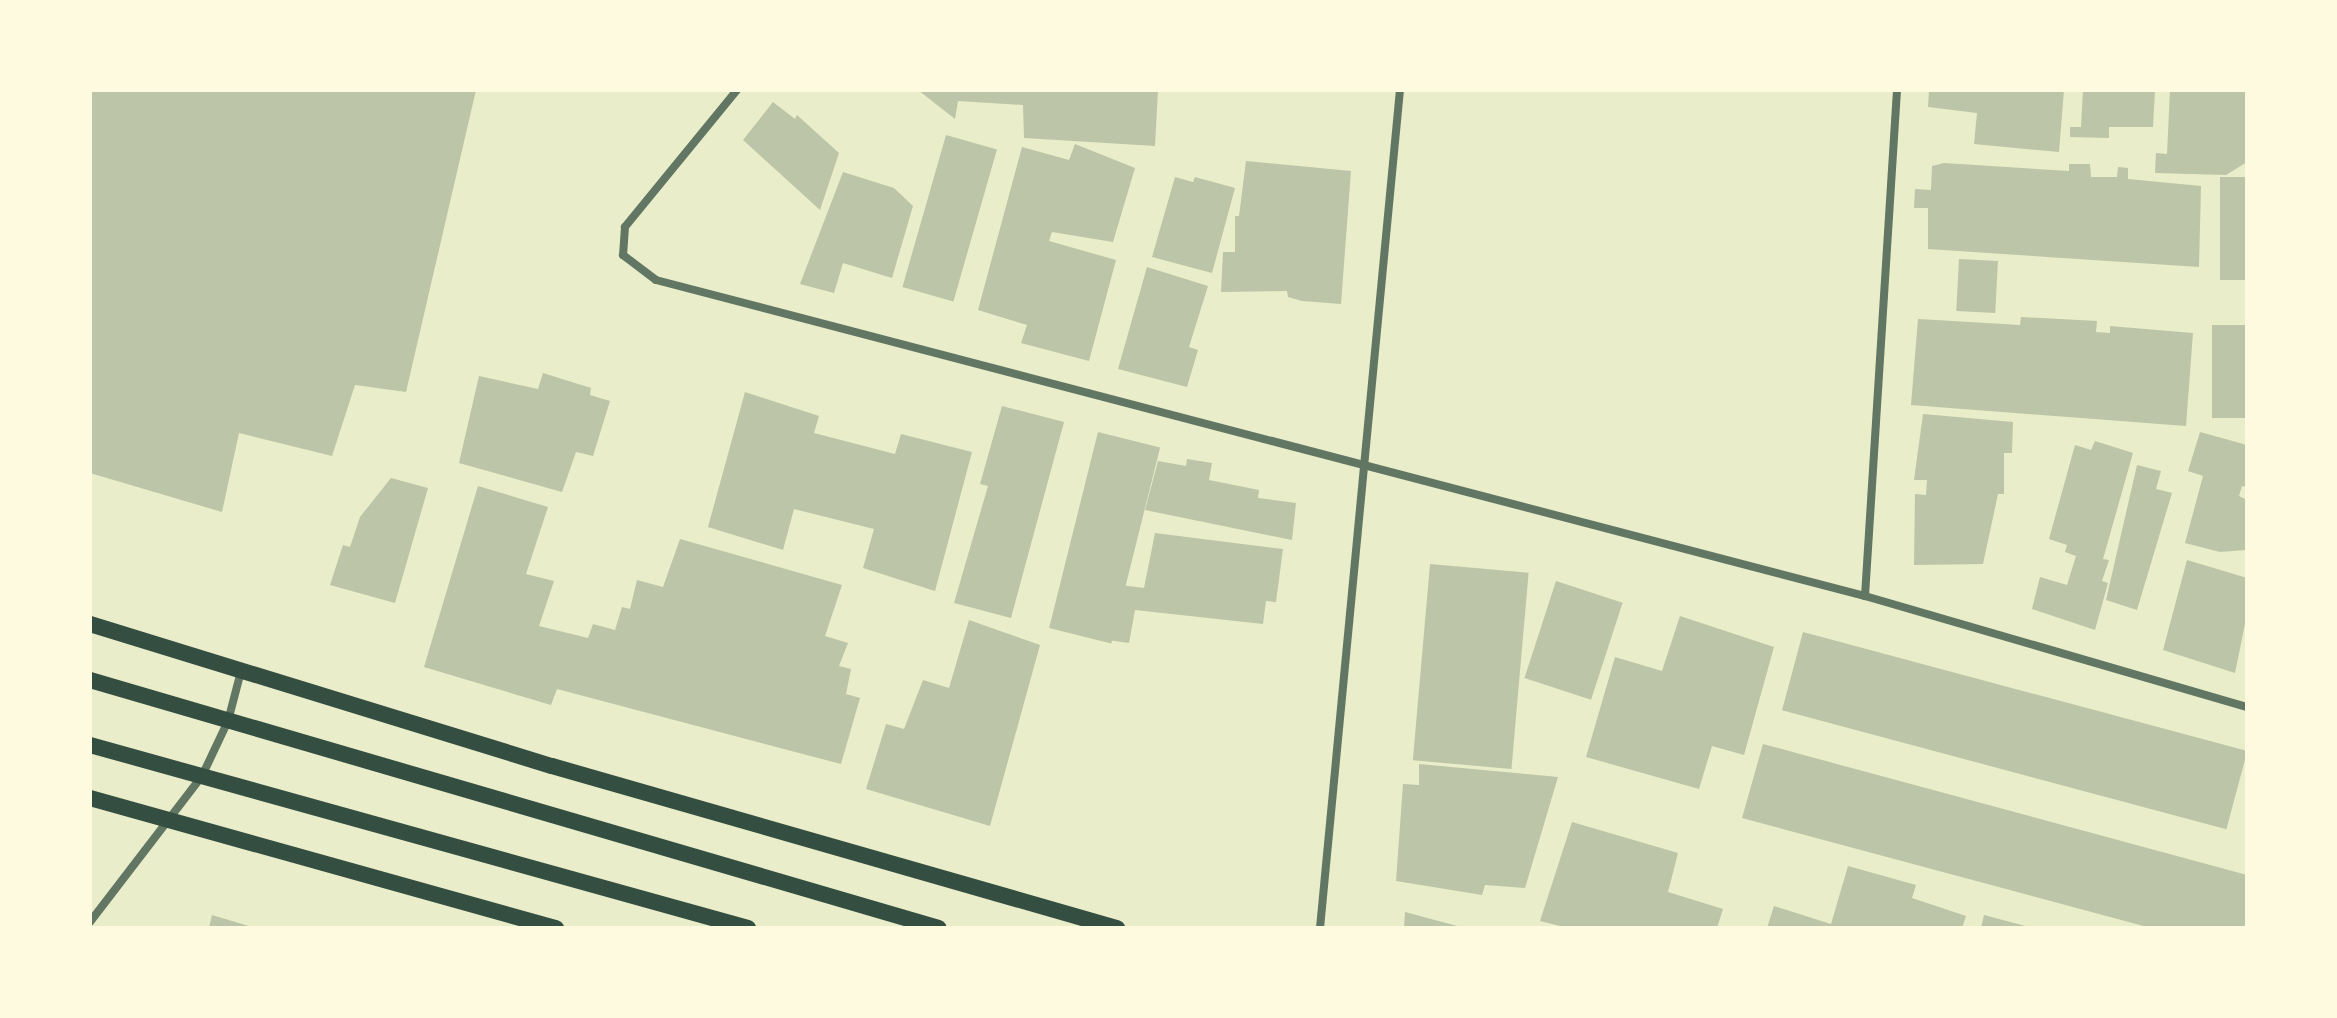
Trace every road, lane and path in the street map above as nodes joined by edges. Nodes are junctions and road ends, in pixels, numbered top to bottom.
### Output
1 (737, 90) edge
2 (1400, 90) edge
3 (1897, 90) edge
4 (1363, 469) junction
5 (1865, 596) junction
6 (90, 624) edge
7 (241, 671) junction
8 (90, 680) edge
9 (2247, 707) edge
10 (228, 721) junction
11 (90, 745) edge
12 (202, 776) junction
13 (90, 798) edge
14 (170, 820) junction
15 (90, 922) edge
16 (556, 928) edge
17 (748, 928) edge
18 (939, 928) edge
19 (1117, 928) edge
20 (1320, 928) edge

1 - 4 street
2 - 4 street
3 - 5 street
4 - 5 street
4 - 20 street
5 - 9 street
6 - 7 main road
7 - 10 street
7 - 19 main road
8 - 10 main road
10 - 12 street
10 - 18 main road
11 - 12 main road
12 - 14 street
12 - 17 main road
13 - 14 main road
14 - 15 street
14 - 16 main road

